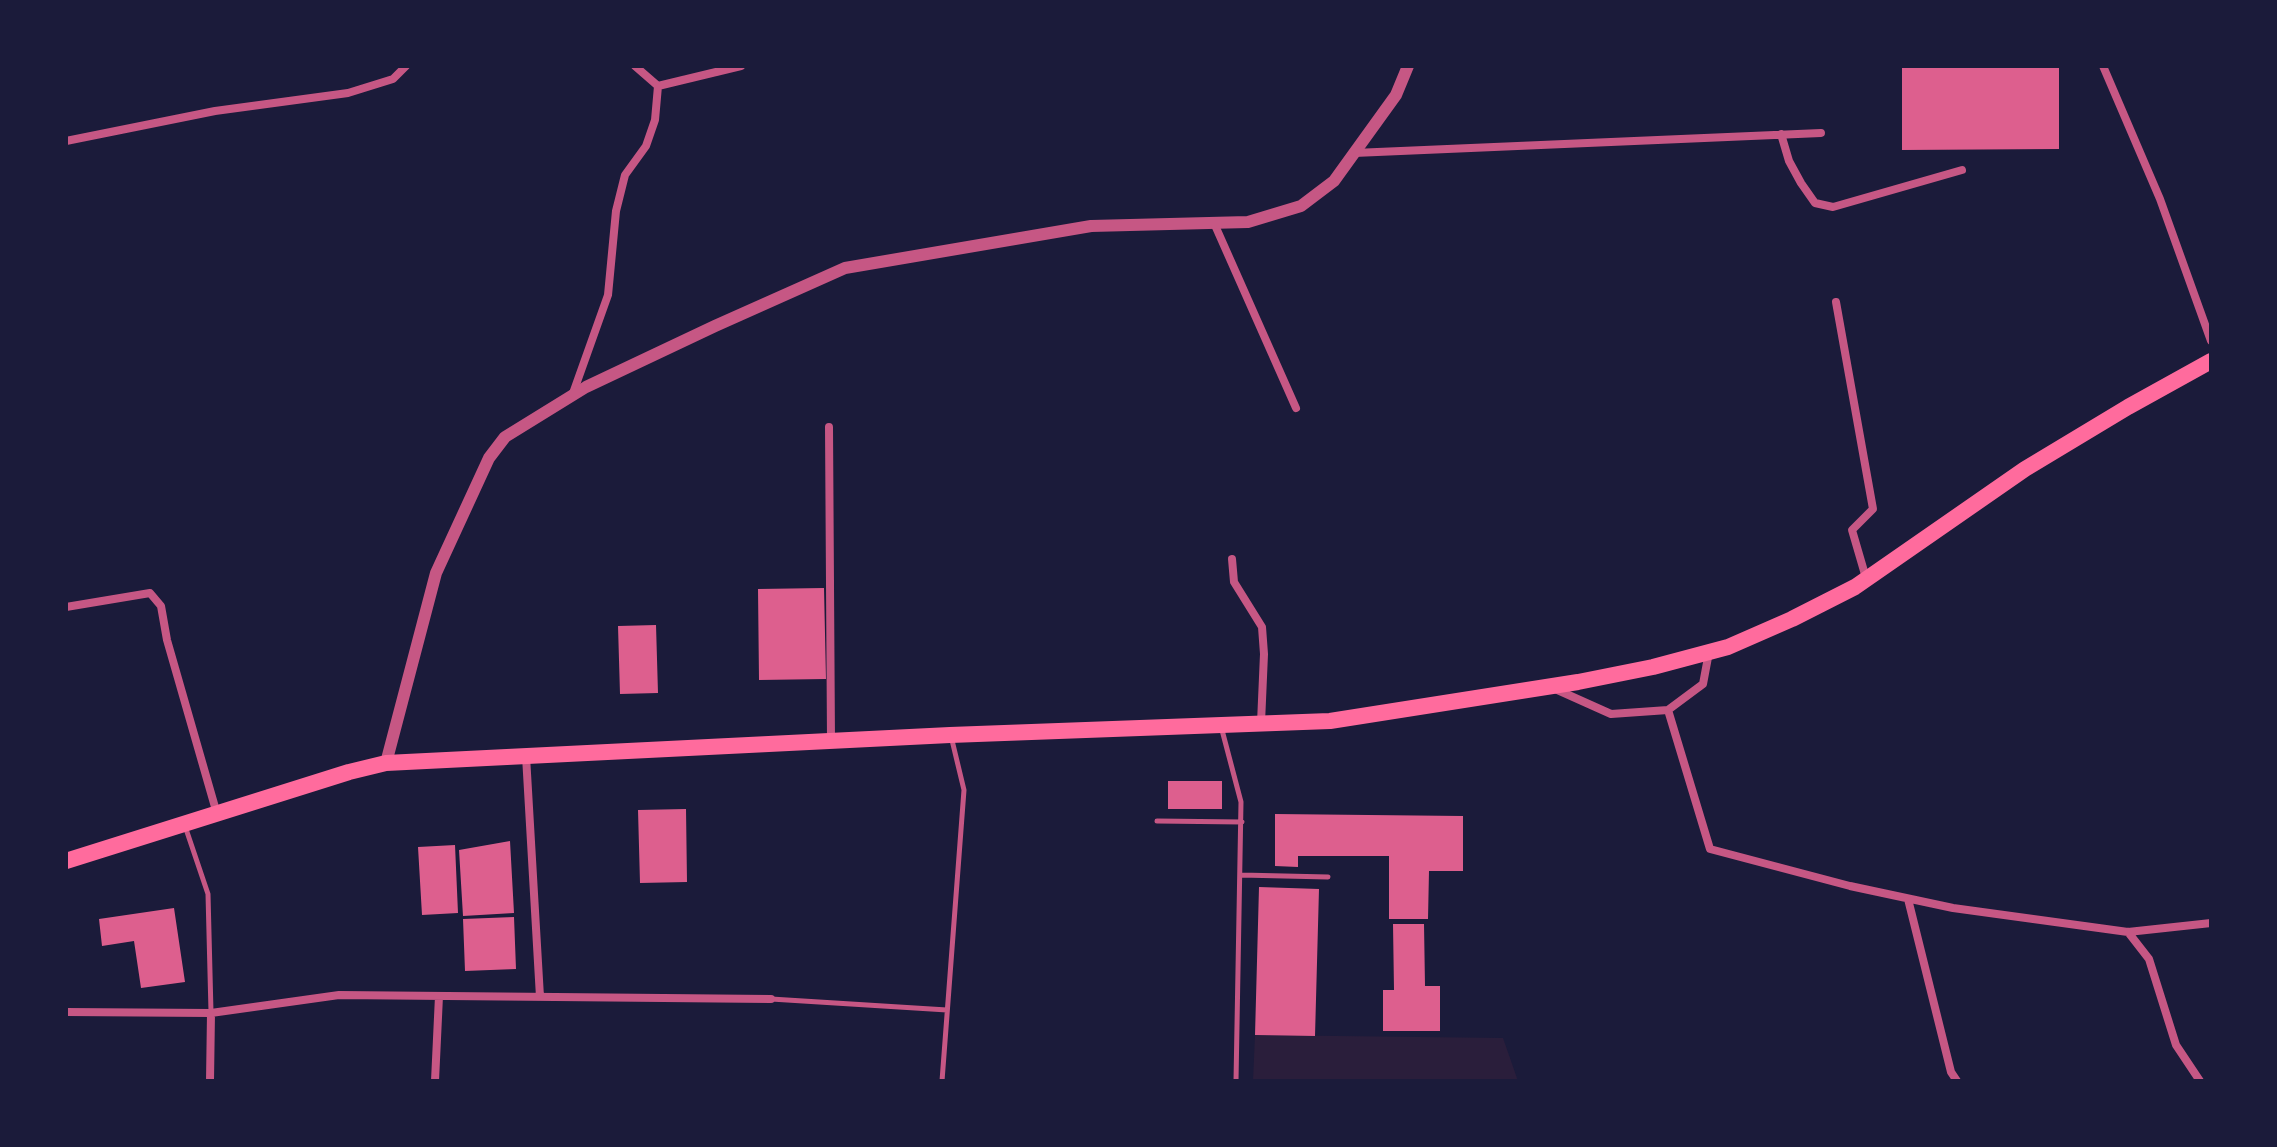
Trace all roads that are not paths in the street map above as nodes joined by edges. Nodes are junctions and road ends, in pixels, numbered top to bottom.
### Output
1 (406, 66) edge
2 (635, 66) edge
3 (741, 66) edge
4 (1408, 66) edge
5 (2103, 66) edge
6 (658, 86) junction
7 (1821, 133) dead end
8 (1781, 134) junction
9 (66, 141) edge
10 (1354, 153) junction
11 (1962, 170) dead end
12 (1214, 223) junction
13 (1836, 302) dead end
14 (2211, 341) edge
15 (2211, 361) edge
16 (572, 396) junction
17 (1296, 408) dead end
18 (829, 427) dead end
19 (1232, 559) dead end
20 (1866, 579) junction
21 (66, 607) edge
22 (1709, 652) junction
23 (1549, 686) junction
24 (1668, 710) junction
25 (1261, 723) junction
26 (1221, 725) junction
27 (950, 735) junction
28 (831, 741) junction
29 (526, 756) junction
30 (386, 763) junction
31 (217, 814) junction
32 (1157, 821) dead end
33 (1242, 822) junction
34 (185, 823) junction
35 (66, 861) edge
36 (1241, 875) junction
37 (1328, 877) dead end
38 (1908, 899) junction
39 (2211, 923) edge
40 (2128, 932) junction
41 (439, 996) junction
42 (540, 997) junction
43 (771, 999) joint
44 (947, 1010) junction
45 (66, 1012) edge
46 (211, 1013) junction
47 (210, 1081) edge
48 (435, 1081) edge
49 (942, 1081) edge
50 (1236, 1081) edge
51 (1957, 1081) edge
52 (2200, 1081) edge

1 - 9 street
2 - 6 street
3 - 6 street
4 - 10 street
5 - 14 street
6 - 16 street
7 - 8 street
8 - 10 street
8 - 11 street
10 - 12 street
12 - 16 street
12 - 17 street
13 - 20 street
15 - 20 highway
16 - 30 street
18 - 28 street
19 - 25 street
20 - 22 highway
21 - 31 street
22 - 23 highway
22 - 24 street
23 - 24 street
23 - 25 highway
24 - 38 street
25 - 26 highway
26 - 27 highway
26 - 33 lane
27 - 28 highway
27 - 44 lane
28 - 29 highway
29 - 30 highway
29 - 42 street
30 - 31 highway
31 - 34 highway
32 - 33 lane
33 - 36 lane
34 - 35 highway
34 - 46 lane
36 - 37 lane
36 - 50 lane
38 - 40 street
38 - 51 street
39 - 40 street
40 - 52 street
41 - 42 street
41 - 46 street
41 - 48 street
42 - 43 street
43 - 44 lane
44 - 49 lane
45 - 46 street
46 - 47 street

